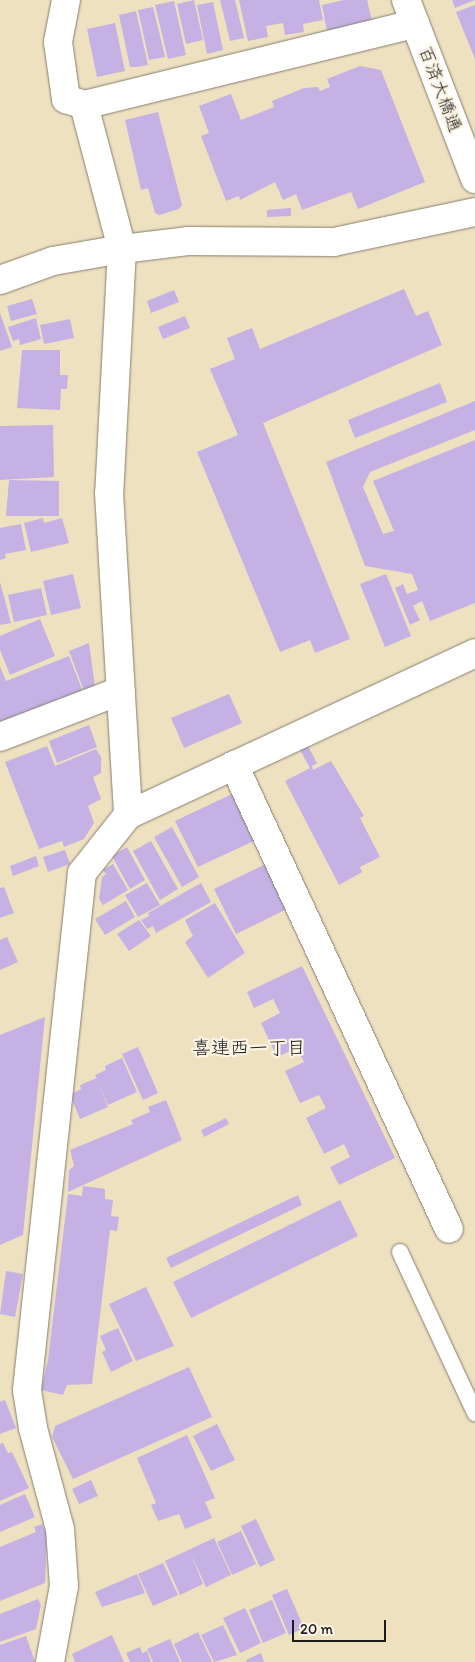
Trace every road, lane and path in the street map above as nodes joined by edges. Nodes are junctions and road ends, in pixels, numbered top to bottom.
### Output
1 (66, 0) edge
2 (410, 12) edge
3 (84, 105) junction
4 (475, 179) edge
5 (475, 212) edge
6 (122, 250) junction
7 (0, 280) edge
8 (475, 653) edge
9 (120, 691) junction
10 (0, 737) edge
11 (234, 765) junction
12 (128, 814) junction
13 (449, 1229) dead end
14 (400, 1252) dead end
15 (475, 1413) edge
16 (50, 1662) edge

1 - 3 street
2 - 3 street
2 - 4 street, 百済大橋通
3 - 6 street
5 - 6 street
6 - 7 street
6 - 9 street
8 - 11 street
9 - 10 street
9 - 12 street
11 - 12 street
11 - 13 street
12 - 16 street
14 - 15 lane

